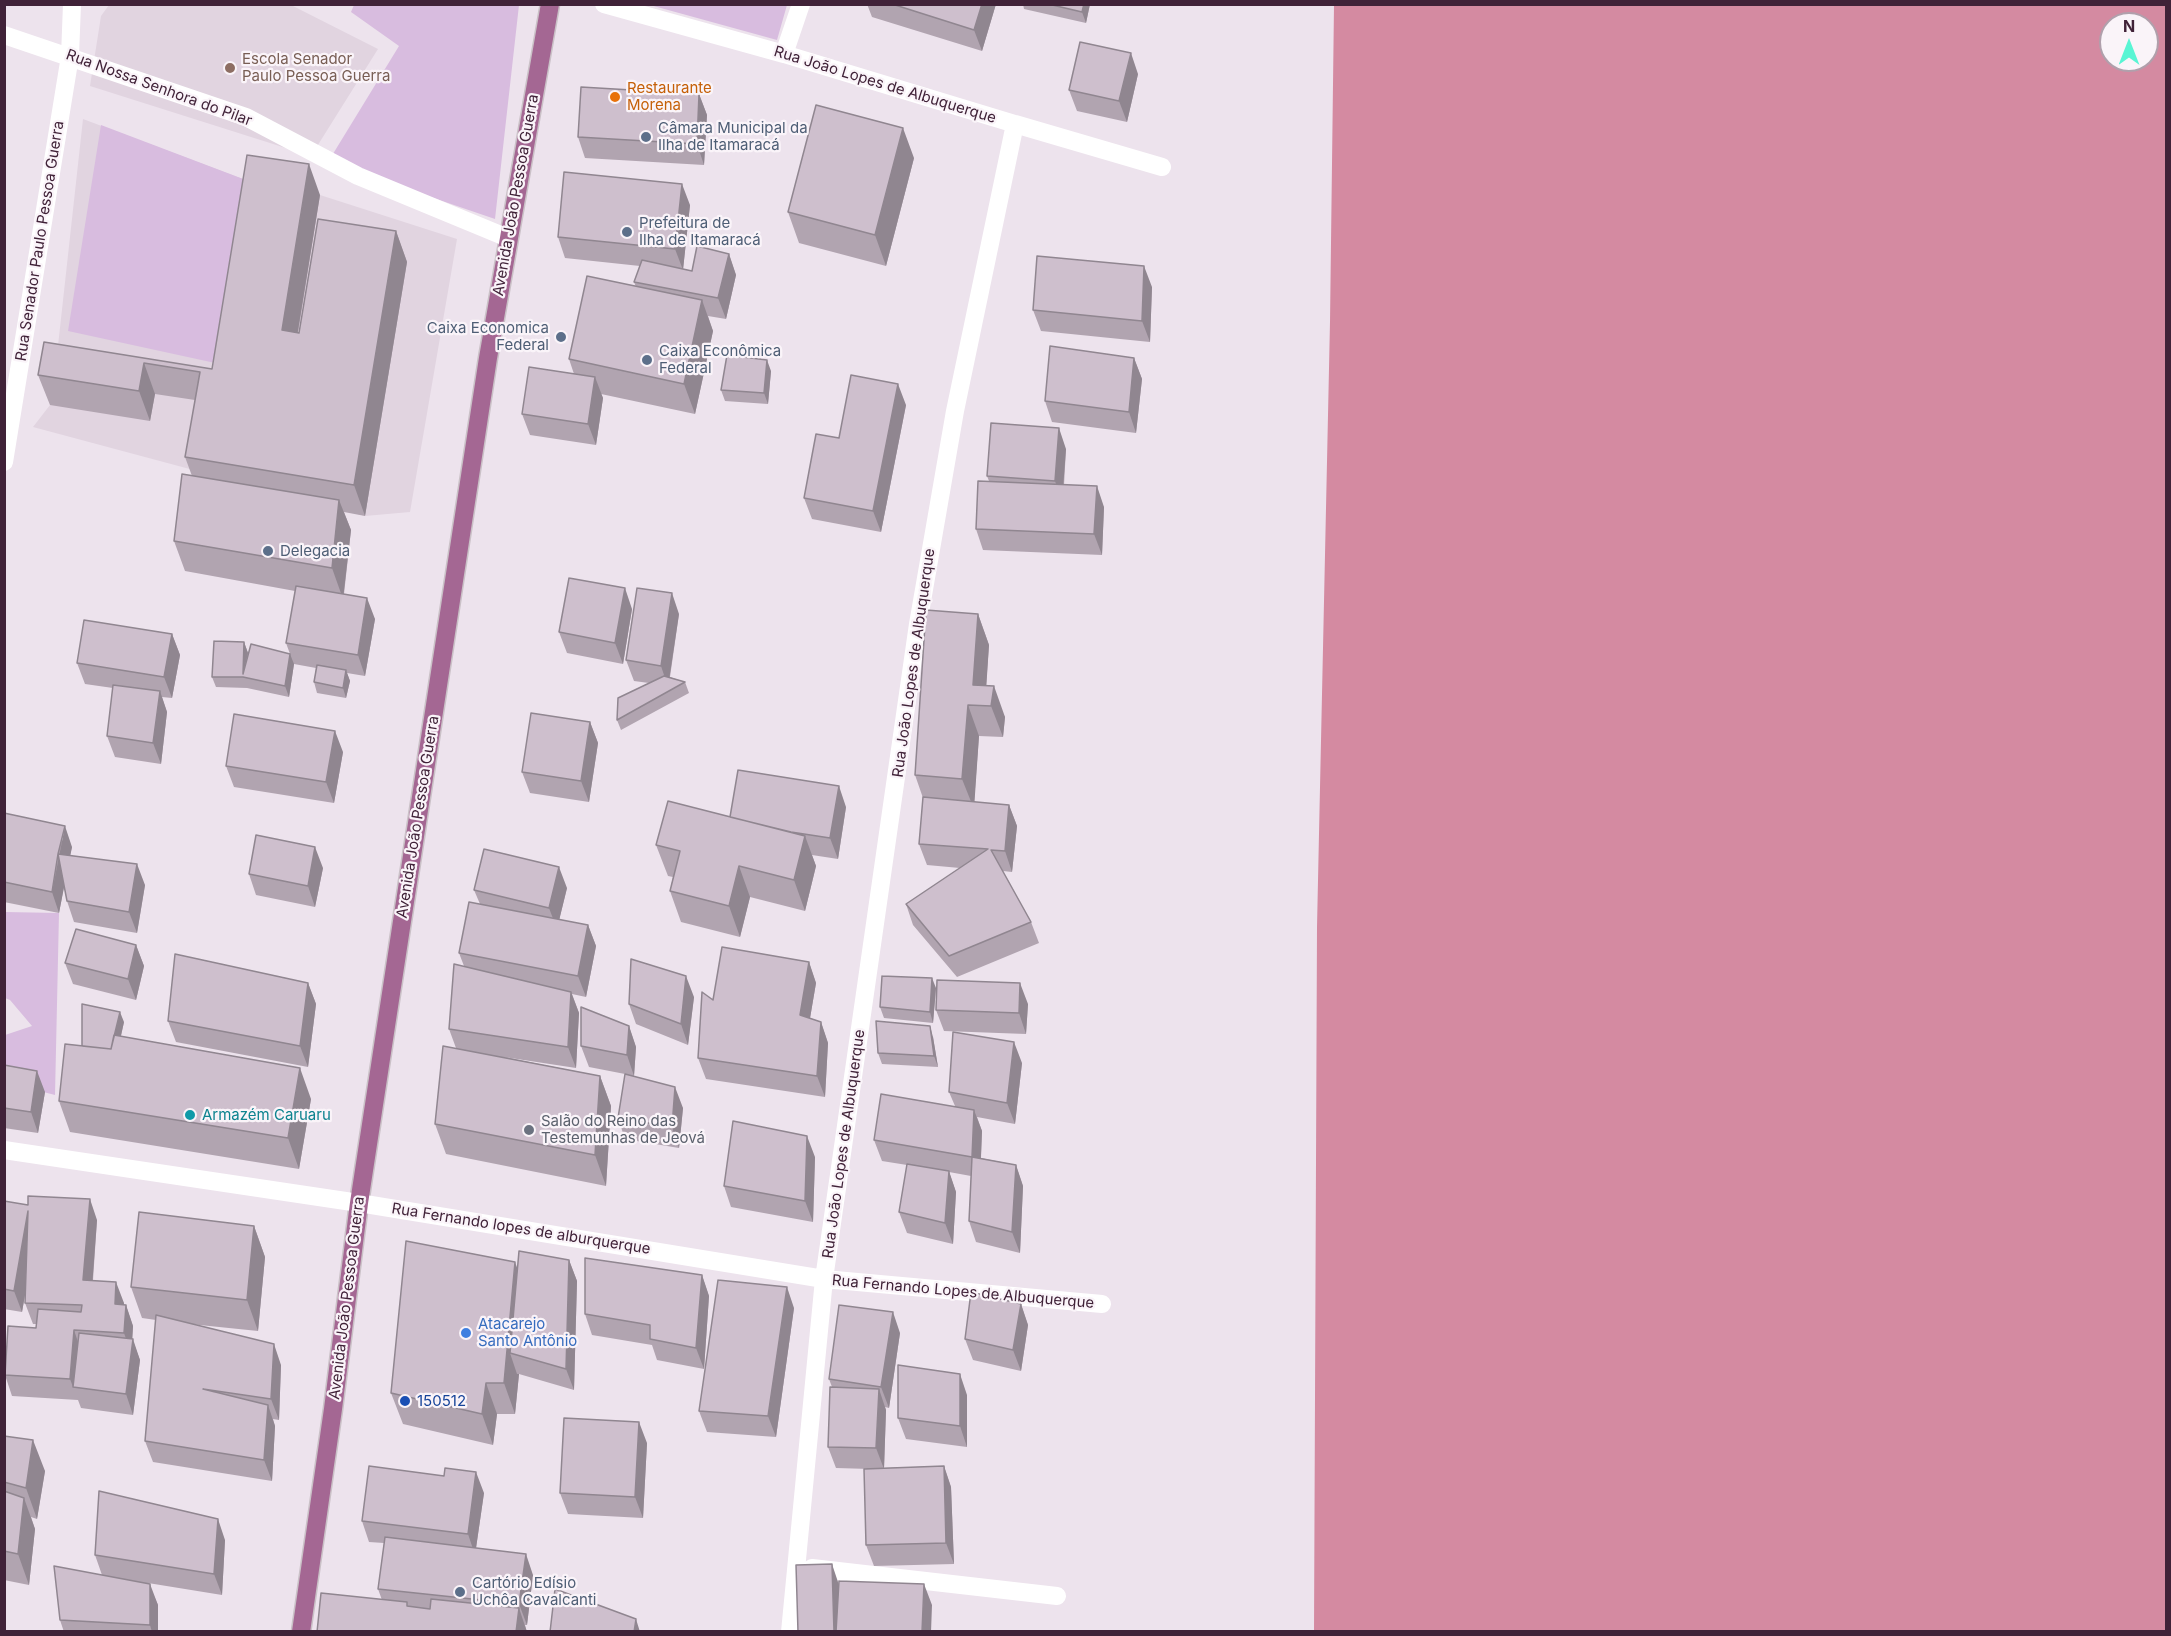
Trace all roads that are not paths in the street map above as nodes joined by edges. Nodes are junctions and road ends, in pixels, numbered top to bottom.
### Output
1 (72, 4) edge
2 (550, 4) edge
3 (604, 4) edge
4 (801, 4) edge
5 (4, 34) edge
6 (784, 54) junction
7 (70, 56) junction
8 (1015, 124) junction
9 (1162, 167) dead end
10 (508, 238) junction
11 (4, 462) edge
12 (4, 1150) edge
13 (359, 1203) junction
14 (824, 1279) junction
15 (1102, 1304) dead end
16 (795, 1566) junction
17 (1057, 1596) dead end
18 (301, 1632) edge
19 (790, 1632) edge

1 - 7 street, Rua Senador Paulo Pessoa Guerra
2 - 10 main road, Avenida João Pessoa Guerra
3 - 6 street, Rua João Lopes de Albuquerque
4 - 6 street
5 - 7 street, Rua Nossa Senhora do Pilar
6 - 8 street, Rua João Lopes de Albuquerque
7 - 10 street, Rua Nossa Senhora do Pilar
7 - 11 street, Rua Senador Paulo Pessoa Guerra
8 - 9 street
8 - 14 street, Rua João Lopes de Albuquerque
10 - 13 main road, Avenida João Pessoa Guerra
12 - 13 street, Rua Fernando lopes de alburquerque
13 - 14 street, Rua Fernando lopes de alburquerque
13 - 18 main road, Avenida João Pessoa Guerra
14 - 15 street, Rua Fernando Lopes de Albuquerque
14 - 16 street, Rua João Lopes de Albuquerque
16 - 17 street
16 - 19 street, Rua João Lopes de Albuquerque

